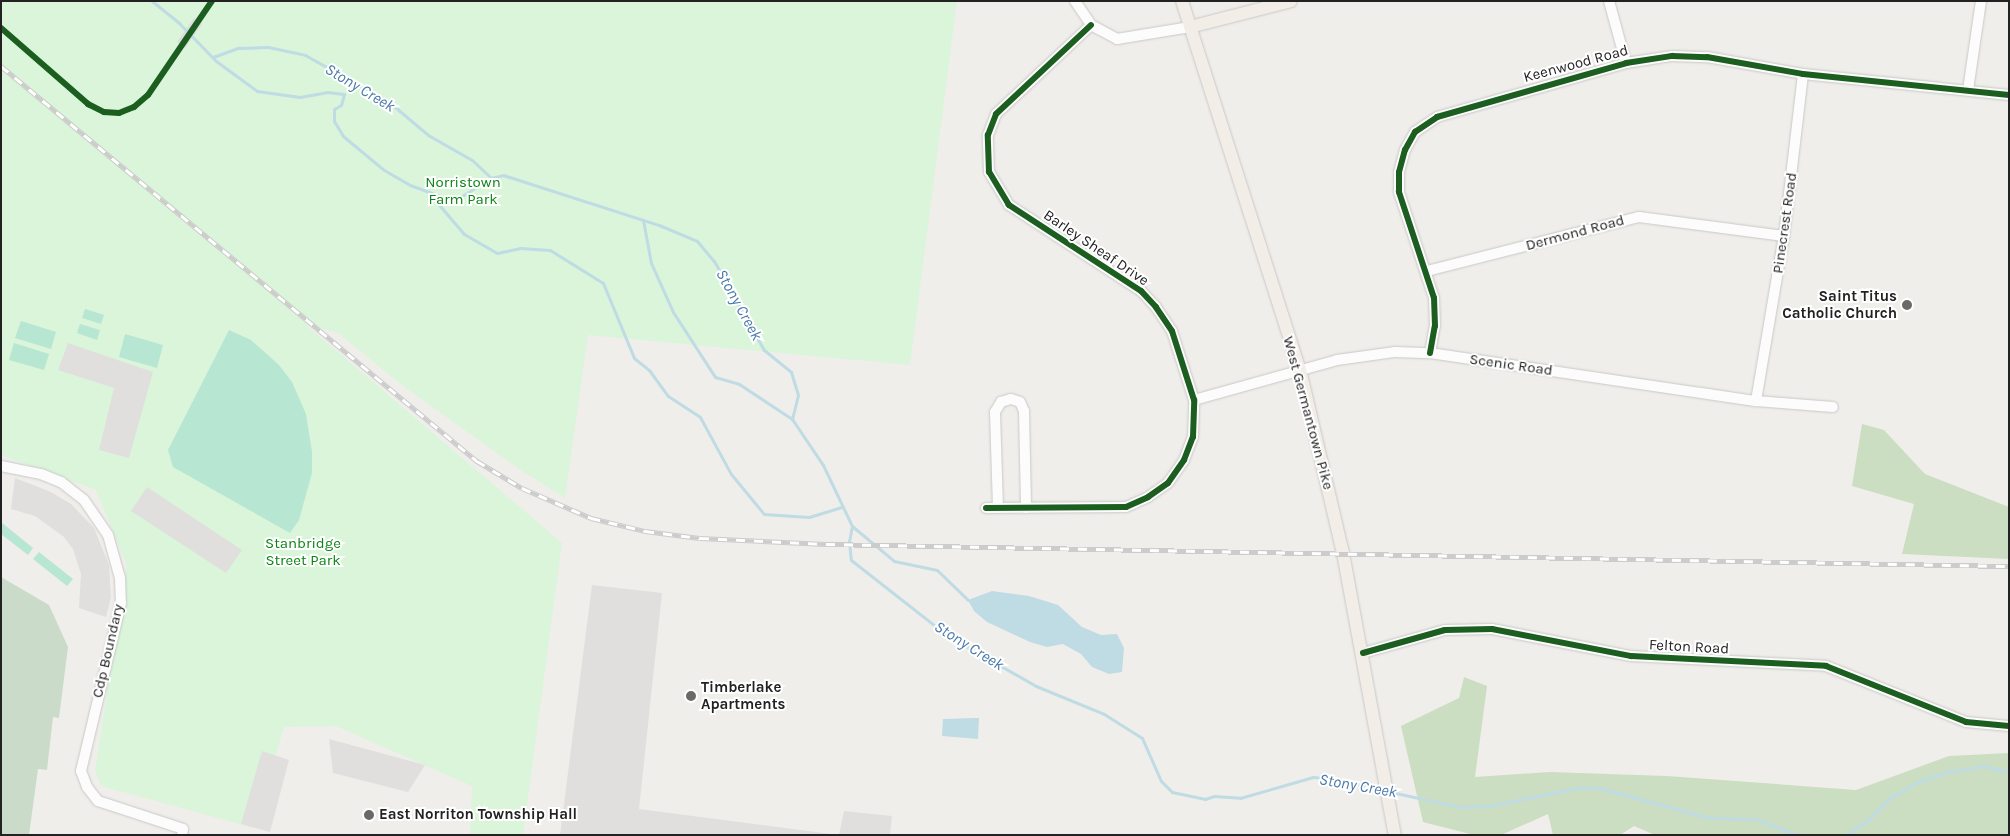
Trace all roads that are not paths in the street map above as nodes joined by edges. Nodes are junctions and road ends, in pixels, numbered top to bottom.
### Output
1 (1075, 1) edge
2 (1182, 1) edge
3 (1291, 1) edge
4 (1609, 1) edge
5 (1981, 1) edge
6 (1091, 25) junction
7 (1190, 27) junction
8 (1626, 63) junction
9 (1803, 74) junction
10 (1968, 90) junction
11 (2009, 95) edge
12 (1784, 236) junction
13 (1427, 271) junction
14 (1430, 353) junction
15 (1300, 370) junction
16 (1194, 400) junction
17 (1756, 401) junction
18 (1833, 407) dead end
19 (1, 466) edge
20 (986, 508) dead end
21 (998, 508) junction
22 (1026, 508) junction
23 (1363, 654) junction
24 (2009, 726) edge
25 (182, 835) edge
26 (1395, 835) edge

1 - 6 street
2 - 7 main road, West Germantown Pike
3 - 7 main road
4 - 8 street
5 - 10 street
6 - 7 street
6 - 16 street, Barley Sheaf Drive
7 - 15 main road, West Germantown Pike
8 - 9 street, Keenwood Road
8 - 13 street, Keenwood Road
9 - 10 street, Keenwood Road
9 - 12 street, Pinecrest Road
10 - 11 street, Keenwood Road
12 - 13 street, Dermond Road
12 - 17 street, Pinecrest Road
13 - 14 street, Keenwood Road
14 - 15 street, Scenic Road
14 - 17 street, Scenic Road
15 - 16 street, Scenic Road
15 - 23 main road, West Germantown Pike
16 - 22 street, Barley Sheaf Drive
17 - 18 street, Scenic Road
19 - 25 street, Cdp Boundary
20 - 21 street, Barley Sheaf Drive
21 - 22 street, Barley Sheaf Drive
21 - 22 street
23 - 24 street, Felton Road
23 - 26 main road, West Germantown Pike

